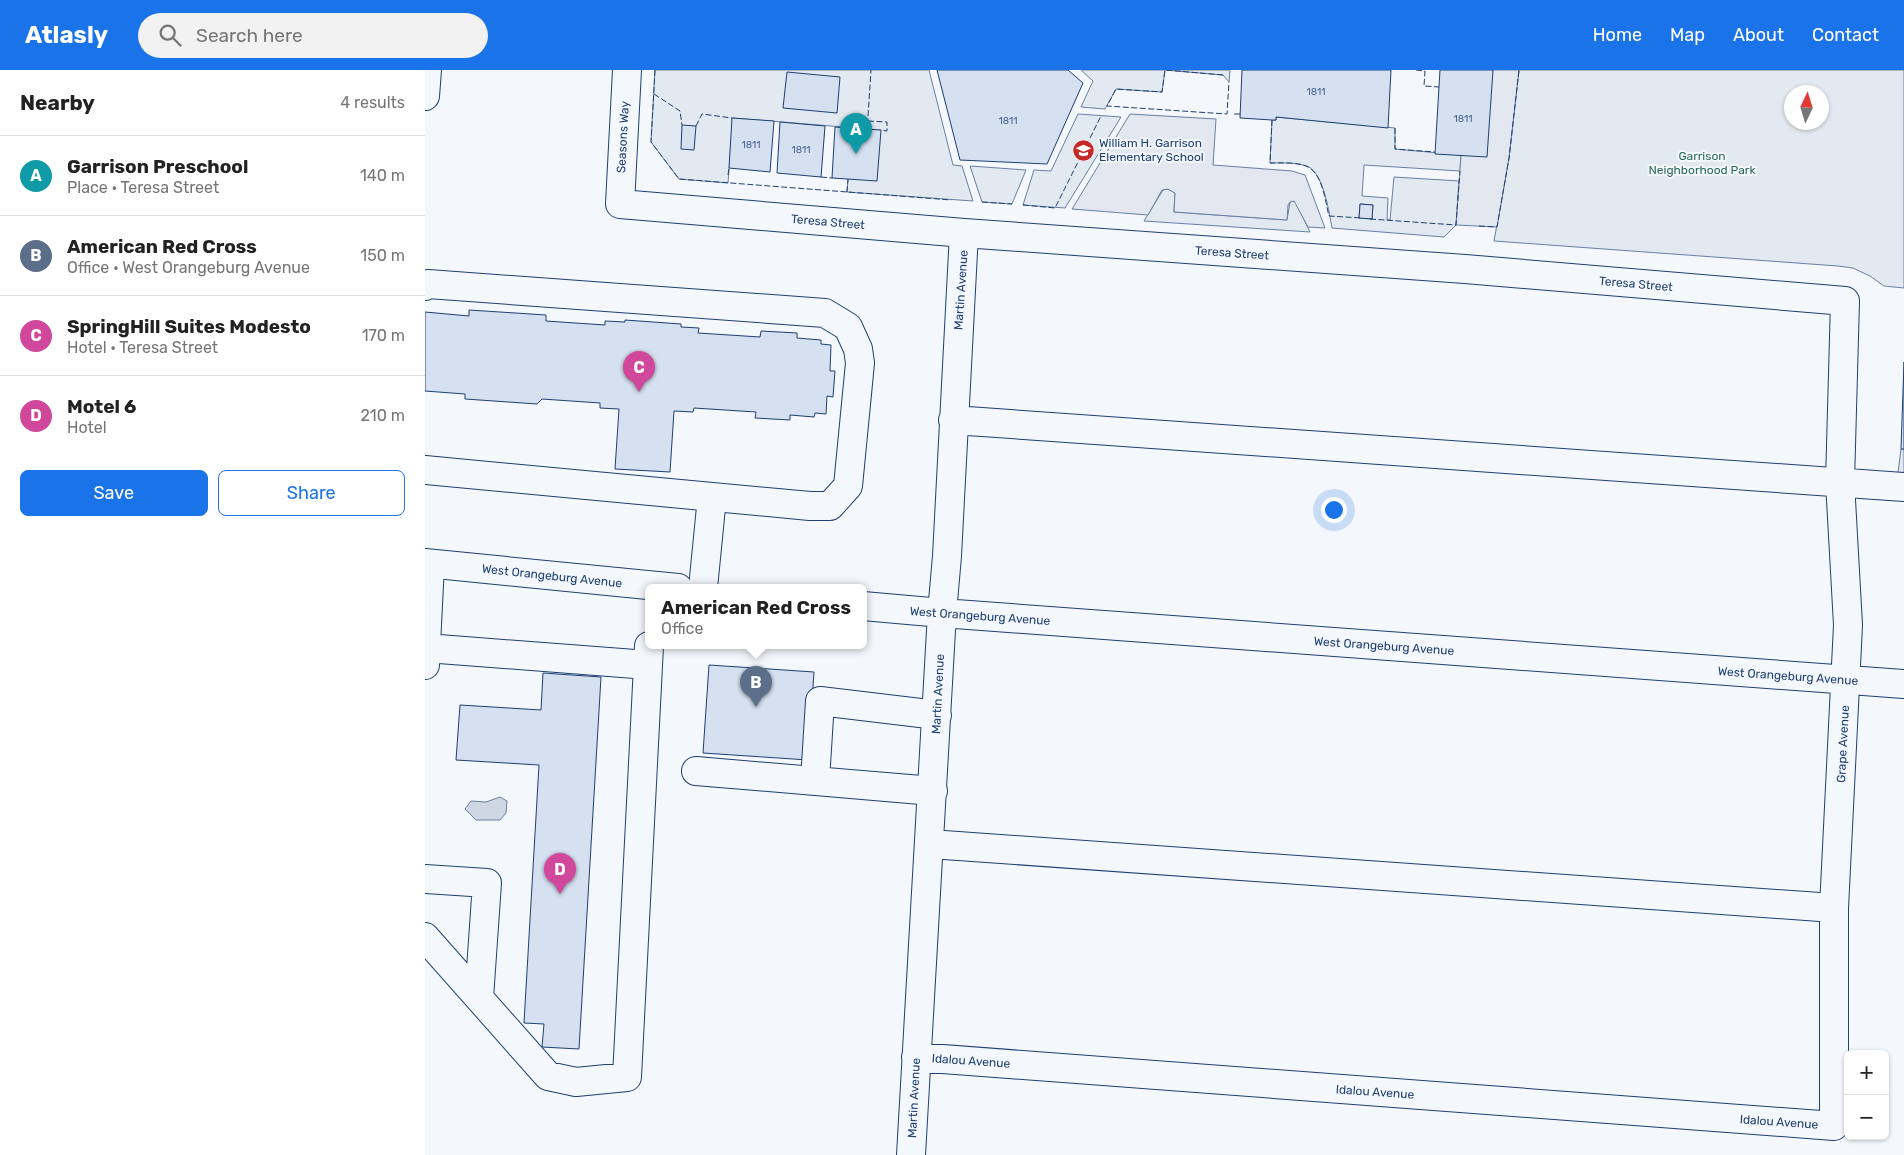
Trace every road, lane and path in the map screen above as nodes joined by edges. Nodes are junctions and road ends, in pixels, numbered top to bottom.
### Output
1 (427, 70) edge
2 (627, 70) edge
3 (425, 96) edge
4 (620, 204) joint
5 (964, 233) junction
6 (425, 286) edge
7 (1845, 302) joint
8 (953, 420) junction
9 (425, 470) edge
10 (1840, 482) junction
11 (1904, 487) edge
12 (712, 497) junction
13 (427, 563) edge
14 (703, 584) edge
15 (645, 586) edge
16 (867, 606) edge
17 (942, 613) junction
18 (425, 656) edge
19 (648, 656) edge
20 (1846, 680) junction
21 (1904, 684) edge
22 (937, 715) junction
23 (696, 771) dead end
24 (815, 781) junction
25 (933, 791) junction
26 (930, 844) junction
27 (425, 879) edge
28 (1834, 908) junction
29 (425, 937) edge
30 (479, 998) junction
31 (916, 1057) junction
32 (1833, 1126) joint
33 (911, 1155) edge

1 - 3 street
2 - 4 street, Seasons Way
4 - 5 street, Teresa Street
5 - 7 street, Teresa Street
5 - 8 street, Martin Avenue
6 - 12 street
7 - 10 street, Grape Avenue
8 - 10 street
8 - 17 street, Martin Avenue
9 - 12 street
10 - 11 street
10 - 20 street, Grape Avenue
12 - 14 street
13 - 15 street, West Orangeburg Avenue
13 - 18 street
16 - 17 street, West Orangeburg Avenue
17 - 20 street, West Orangeburg Avenue
17 - 22 street, Martin Avenue
18 - 19 street
19 - 30 street
20 - 21 street, West Orangeburg Avenue
20 - 28 street, Grape Avenue
22 - 24 street
22 - 25 street, Martin Avenue
23 - 24 street
24 - 25 street
25 - 26 street, Martin Avenue
26 - 28 street
26 - 31 street, Martin Avenue
27 - 30 street
28 - 32 street, Grape Avenue
29 - 30 street
31 - 32 street, Idalou Avenue
31 - 33 street, Martin Avenue

